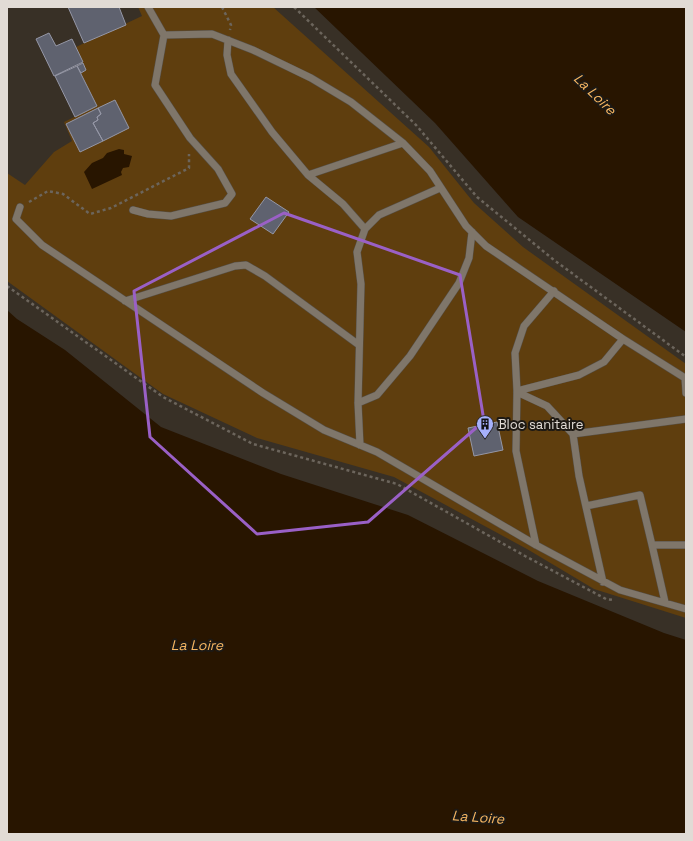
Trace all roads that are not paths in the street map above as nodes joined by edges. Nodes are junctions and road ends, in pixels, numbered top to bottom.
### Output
1 (148, 7) edge
2 (164, 35) junction
3 (228, 40) junction
4 (403, 143) junction
5 (308, 175) junction
6 (440, 188) junction
7 (20, 207) road end
8 (133, 210) dead end
9 (365, 229) junction
10 (472, 232) junction
11 (554, 291) junction
12 (125, 300) junction
13 (623, 338) junction
14 (359, 345) junction
15 (685, 378) edge
16 (517, 391) junction
17 (686, 393) edge
18 (358, 403) junction
19 (686, 419) edge
20 (573, 434) junction
21 (360, 445) junction
22 (586, 506) junction
23 (536, 545) junction
24 (652, 545) junction
25 (686, 545) edge
26 (603, 582) junction
27 (665, 602) junction
28 (686, 609) edge

1 - 2 lane
2 - 3 lane
2 - 8 lane
3 - 4 lane
3 - 5 lane
4 - 5 lane
4 - 6 lane
5 - 9 lane
6 - 9 lane
6 - 10 lane
7 - 12 lane
9 - 14 lane
10 - 11 lane
10 - 18 lane
11 - 13 lane
11 - 16 lane
12 - 14 lane
12 - 21 lane
13 - 15 lane
13 - 16 lane
14 - 18 lane
15 - 17 lane
16 - 20 lane
16 - 23 lane
18 - 21 lane
19 - 20 lane
20 - 22 lane
21 - 23 lane
22 - 24 lane
22 - 26 lane
23 - 26 lane
24 - 25 lane
24 - 27 lane
26 - 27 lane
27 - 28 lane

